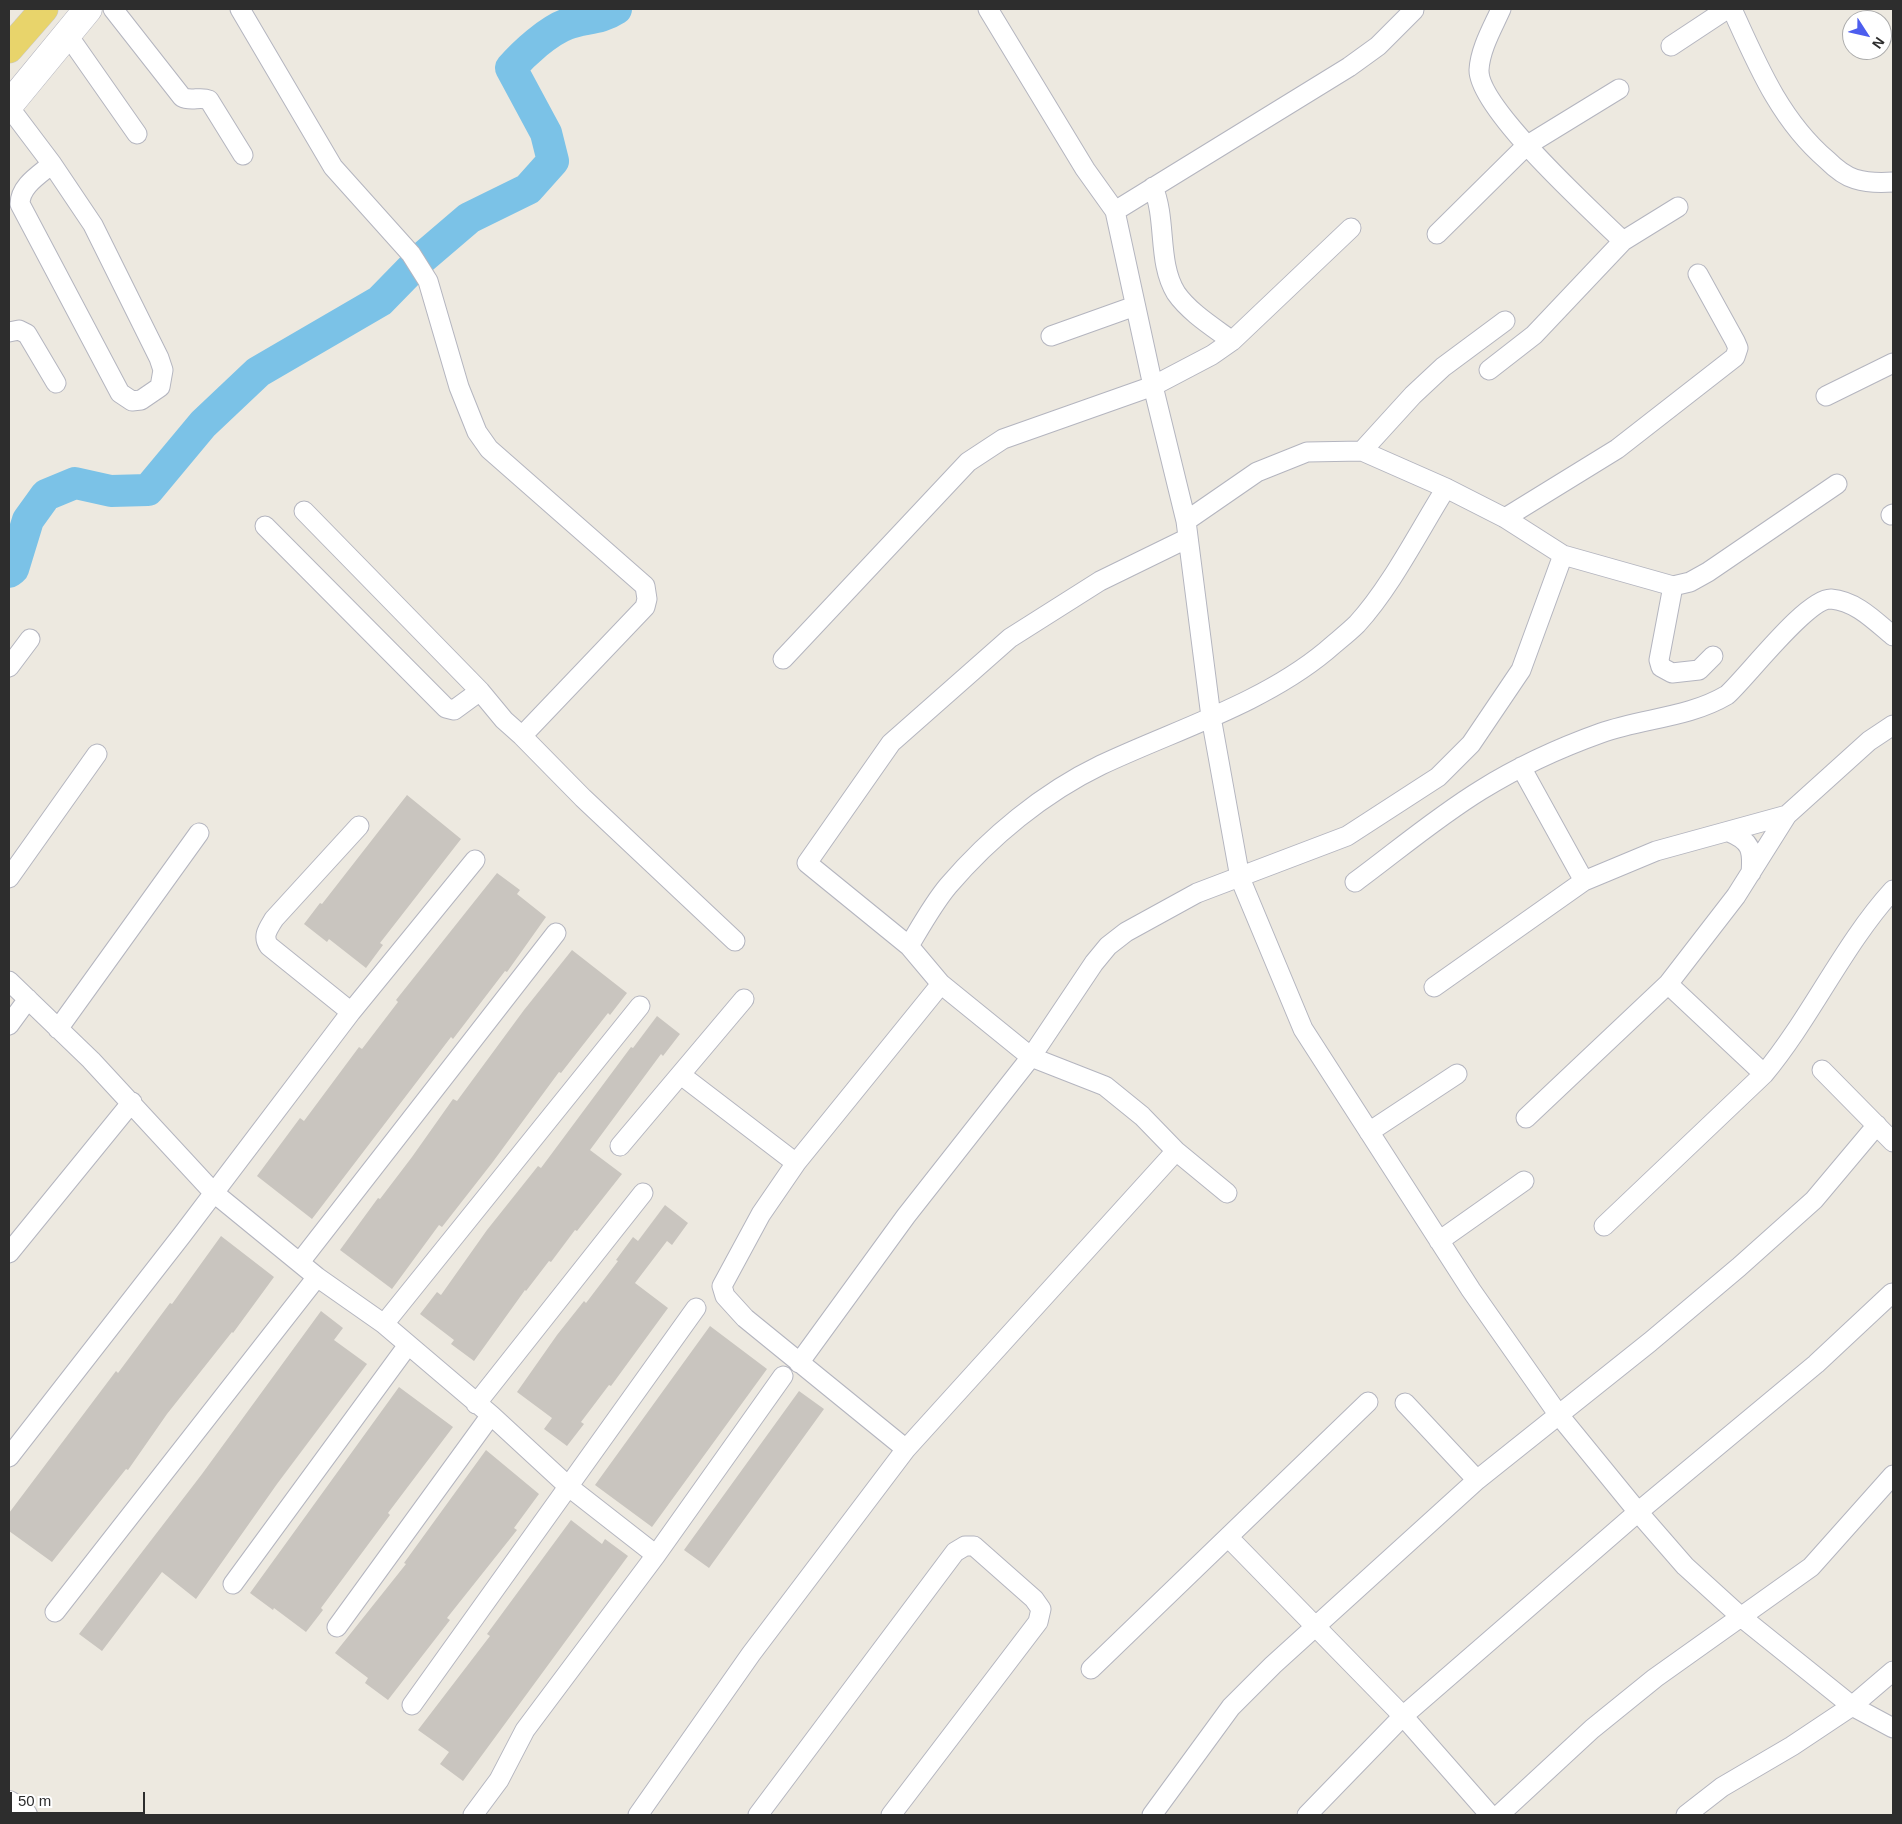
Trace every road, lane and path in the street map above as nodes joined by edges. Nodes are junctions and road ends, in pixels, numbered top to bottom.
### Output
1 (44, 9) edge
2 (88, 9) edge
3 (113, 9) edge
4 (240, 9) edge
5 (988, 9) edge
6 (1501, 9) edge
7 (1727, 9) edge
8 (1732, 9) edge
9 (1414, 10) edge
10 (67, 34) junction
11 (1671, 46) dead end
12 (9, 49) edge
13 (1619, 89) dead end
14 (9, 106) edge
15 (137, 134) dead end
16 (1526, 146) junction
17 (243, 155) dead end
18 (52, 164) junction
19 (1893, 182) edge
20 (1153, 187) junction
21 (1678, 207) dead end
22 (1115, 211) junction
23 (1351, 228) dead end
24 (1437, 234) dead end
25 (1623, 241) junction
26 (1698, 274) dead end
27 (1136, 306) junction
28 (1505, 321) dead end
29 (9, 332) edge
30 (1051, 336) dead end
31 (1232, 341) junction
32 (1893, 363) edge
33 (1489, 370) dead end
34 (56, 383) dead end
35 (1152, 386) junction
36 (1826, 396) dead end
37 (1362, 451) junction
38 (1837, 484) dead end
39 (1446, 488) junction
40 (304, 511) dead end
41 (1505, 518) junction
42 (265, 526) dead end
43 (1187, 529) junction
44 (1563, 555) junction
45 (1673, 586) junction
46 (1893, 636) edge
47 (30, 639) dead end
48 (1713, 656) dead end
49 (783, 659) dead end
50 (9, 667) edge
51 (480, 691) junction
52 (1211, 717) junction
53 (1893, 725) edge
54 (522, 736) junction
55 (97, 754) dead end
56 (1521, 767) junction
57 (1787, 815) junction
58 (359, 826) dead end
59 (199, 832) dead end
60 (1729, 832) junction
61 (475, 860) dead end
62 (1751, 873) junction
63 (9, 878) edge
64 (1240, 878) junction
65 (1584, 881) junction
66 (1355, 882) dead end
67 (1893, 890) edge
68 (556, 933) dead end
69 (735, 941) dead end
70 (909, 946) junction
71 (9, 981) edge
72 (941, 984) junction
73 (1668, 984) junction
74 (1434, 987) dead end
75 (28, 999) junction
76 (744, 999) dead end
77 (640, 1006) dead end
78 (351, 1012) junction
79 (9, 1025) edge
80 (58, 1029) junction
81 (1031, 1057) junction
82 (1822, 1070) dead end
83 (1457, 1074) dead end
84 (1764, 1074) junction
85 (680, 1075) junction
86 (132, 1102) junction
87 (1526, 1118) dead end
88 (1877, 1125) junction
89 (1369, 1132) junction
90 (1893, 1142) edge
91 (620, 1146) dead end
92 (1176, 1152) junction
93 (796, 1163) junction
94 (1524, 1180) dead end
95 (213, 1192) junction
96 (1227, 1192) dead end
97 (643, 1193) dead end
98 (1604, 1226) dead end
99 (1439, 1241) junction
100 (9, 1253) edge
101 (300, 1262) junction
102 (317, 1276) junction
103 (1892, 1294) dead end
104 (696, 1308) dead end
105 (384, 1324) junction
106 (408, 1345) junction
107 (799, 1363) junction
108 (783, 1376) dead end
109 (1368, 1402) dead end
110 (1405, 1403) dead end
111 (483, 1409) junction
112 (1558, 1414) junction
113 (906, 1449) junction
114 (9, 1457) edge
115 (1893, 1474) edge
116 (1477, 1480) junction
117 (569, 1487) junction
118 (1638, 1512) junction
119 (1228, 1537) junction
120 (656, 1556) junction
121 (233, 1584) dead end
122 (55, 1612) dead end
123 (1740, 1616) junction
124 (1316, 1625) junction
125 (337, 1627) dead end
126 (1091, 1669) dead end
127 (1893, 1671) edge
128 (412, 1705) dead end
129 (1852, 1706) junction
130 (1403, 1716) junction
131 (1893, 1728) edge
132 (473, 1815) edge
133 (638, 1815) edge
134 (758, 1815) edge
135 (891, 1815) edge
136 (1152, 1815) edge
137 (1307, 1815) edge
138 (1490, 1815) edge
139 (1499, 1815) edge
140 (1686, 1815) edge

1 - 12 main road
2 - 10 main road
3 - 17 street
4 - 54 street
5 - 22 street
6 - 16 street
7 - 11 street
8 - 19 street
9 - 20 street
10 - 14 main road
10 - 15 street
13 - 16 street
14 - 18 street
16 - 24 street
16 - 25 street
18 - 18 street
20 - 22 street
20 - 31 street
21 - 25 street
22 - 27 street
23 - 31 street
25 - 33 street
26 - 41 street
27 - 30 street
27 - 35 street
28 - 37 street
29 - 34 street
31 - 35 street
32 - 36 street
35 - 43 street
35 - 49 street
37 - 39 street
37 - 43 street
38 - 45 street
39 - 41 street
39 - 52 street
40 - 51 street
41 - 44 street
42 - 51 street
43 - 52 street
43 - 70 street
44 - 45 street
44 - 64 street
45 - 48 street
46 - 56 street
47 - 50 street
51 - 54 street
52 - 64 street
52 - 70 street
53 - 57 street
54 - 69 street
55 - 63 street
56 - 65 street
56 - 66 street
57 - 60 street
57 - 62 street
58 - 78 street
59 - 80 street
60 - 62 street
60 - 65 street
61 - 78 street
62 - 73 street
64 - 81 street
64 - 89 street
65 - 74 street
67 - 84 street
68 - 101 street
70 - 72 street
71 - 75 street
72 - 81 street
72 - 93 street
73 - 84 street
73 - 87 street
75 - 79 street
75 - 80 street
76 - 85 street
77 - 105 street
78 - 95 street
80 - 86 street
81 - 92 street
81 - 107 street
82 - 88 street
83 - 89 street
84 - 98 street
85 - 91 street
85 - 93 street
86 - 95 street
86 - 100 street
88 - 90 street
88 - 112 street
89 - 99 street
92 - 96 street
92 - 113 street
93 - 107 street
94 - 99 street
95 - 101 street
95 - 114 street
97 - 111 street
99 - 112 street
101 - 102 street
102 - 105 street
102 - 122 street
103 - 118 street
104 - 117 street
105 - 106 street
106 - 111 street
106 - 121 street
107 - 113 street
108 - 120 street
109 - 119 street
110 - 116 street
111 - 117 street
111 - 125 street
112 - 116 street
112 - 118 street
113 - 133 street
115 - 123 street
116 - 124 street
117 - 120 street
117 - 128 street
118 - 123 street
118 - 130 street
119 - 124 street
119 - 126 street
120 - 132 street
123 - 129 street
123 - 139 street
124 - 130 street
124 - 136 street
127 - 129 street
129 - 131 street
129 - 140 street
130 - 137 street
130 - 138 street
134 - 135 street

